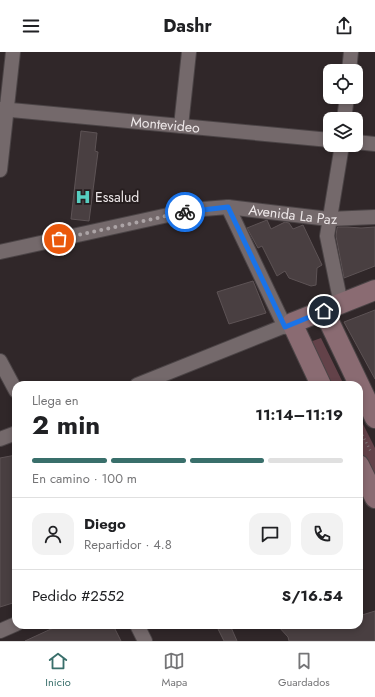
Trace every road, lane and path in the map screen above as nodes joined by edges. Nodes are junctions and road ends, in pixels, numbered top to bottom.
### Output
1 (13, 52) edge
2 (189, 52) edge
3 (351, 52) edge
4 (350, 64) edge
5 (3, 110) edge
6 (182, 126) junction
7 (323, 139) edge
8 (363, 143) edge
9 (375, 144) edge
10 (341, 152) edge
11 (0, 170) edge
12 (228, 207) junction
13 (375, 217) edge
14 (330, 219) junction
15 (0, 252) edge
16 (375, 290) edge
17 (332, 308) junction
18 (288, 325) junction
19 (0, 361) edge
20 (147, 381) edge
21 (319, 381) edge
22 (361, 381) edge
23 (12, 384) edge
24 (363, 387) edge
25 (375, 418) edge
26 (12, 434) edge
27 (0, 439) edge
28 (363, 448) edge
29 (365, 459) edge
30 (368, 491) edge
31 (12, 626) edge
32 (139, 629) edge
33 (0, 631) edge
34 (145, 641) edge

1 - 5 street
2 - 6 street
3 - 4 street
5 - 6 street, Montevideo
5 - 11 street
6 - 7 street, Montevideo
8 - 9 street
10 - 14 street
12 - 14 street, Avenida La Paz
12 - 15 street, Avenida La Paz
12 - 18 street
13 - 14 street, Avenida La Paz
14 - 17 street
16 - 17 street
17 - 18 street
17 - 22 street
18 - 20 street
18 - 21 street
19 - 23 street
24 - 25 street
26 - 27 street
28 - 29 path
29 - 30 street
31 - 33 street
32 - 34 street

